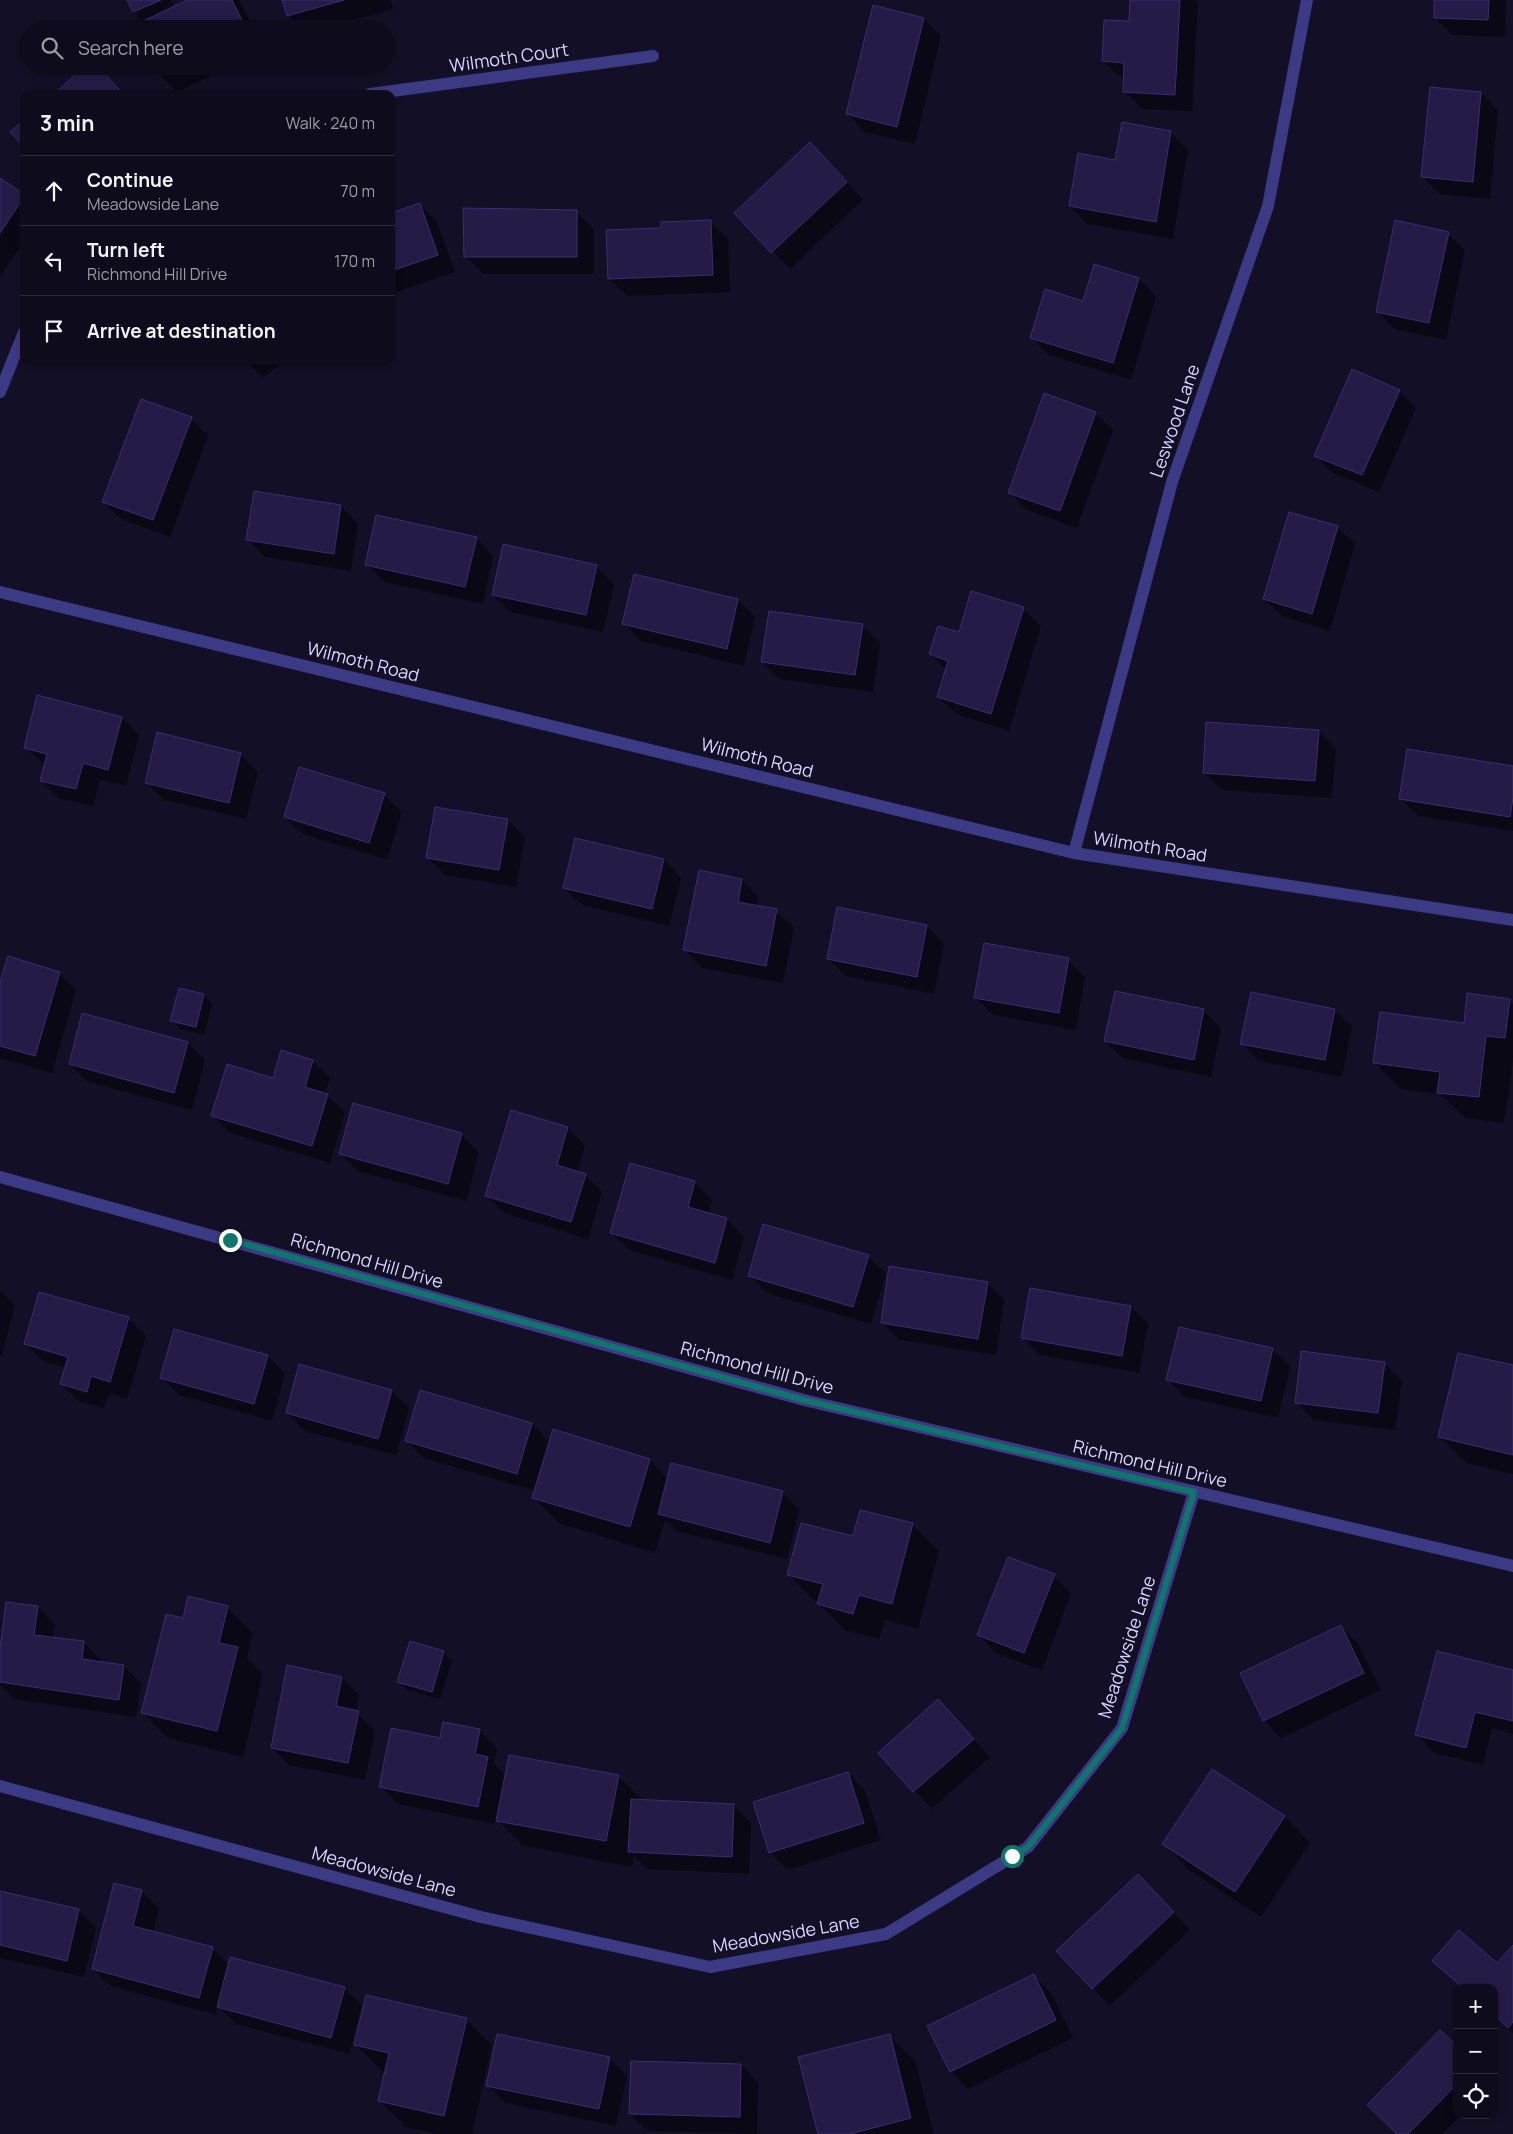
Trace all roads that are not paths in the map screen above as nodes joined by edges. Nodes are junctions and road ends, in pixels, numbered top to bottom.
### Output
1 (1307, 0) edge
2 (653, 56) dead end
3 (395, 91) edge
4 (20, 342) edge
5 (0, 392) edge
6 (0, 592) edge
7 (1074, 853) junction
8 (1513, 920) edge
9 (0, 1176) edge
10 (1194, 1492) junction
11 (1513, 1566) edge
12 (0, 1786) edge

1 - 7 street, Leswood Lane
2 - 3 street, Wilmoth Court
4 - 5 street
6 - 7 street, Wilmoth Road
7 - 8 street, Wilmoth Road
9 - 10 street, Richmond Hill Drive
10 - 11 street, Richmond Hill Drive
10 - 12 street, Meadowside Lane

